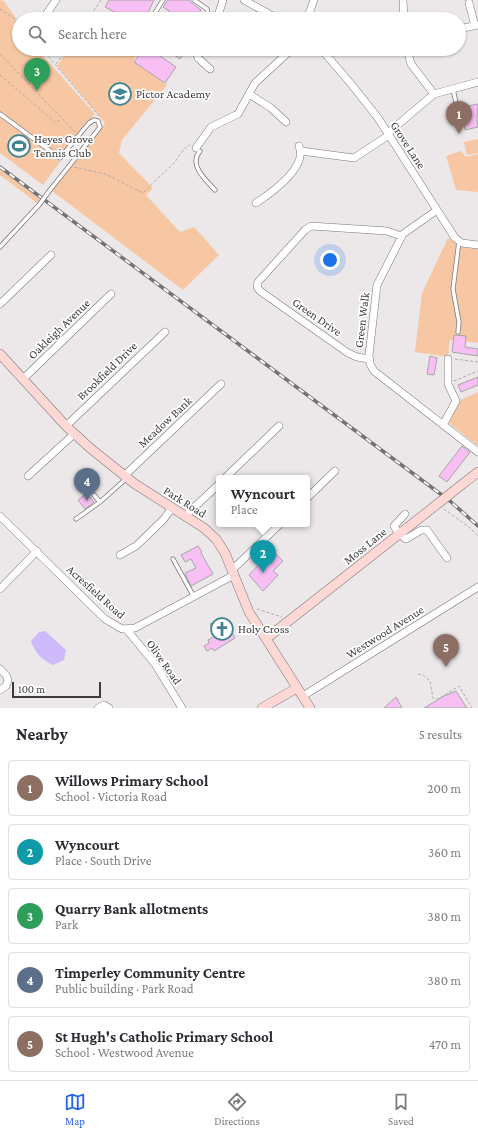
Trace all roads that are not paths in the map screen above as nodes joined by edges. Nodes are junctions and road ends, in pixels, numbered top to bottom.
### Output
1 (56, 0) edge
2 (163, 0) edge
3 (194, 0) edge
4 (223, 0) edge
5 (244, 0) edge
6 (314, 0) edge
7 (403, 0) edge
8 (469, 3) dead end
9 (48, 12) edge
10 (156, 12) edge
11 (208, 12) edge
12 (219, 12) edge
13 (265, 12) edge
14 (310, 12) edge
15 (404, 12) edge
16 (476, 25) edge
17 (466, 27) edge
18 (198, 56) edge
19 (284, 56) edge
20 (327, 56) edge
21 (409, 56) edge
22 (208, 65) dead end
23 (478, 82) edge
24 (453, 88) junction
25 (249, 94) junction
26 (434, 94) junction
27 (0, 114) edge
28 (282, 121) dead end
29 (460, 121) dead end
30 (388, 134) junction
31 (196, 148) joint
32 (215, 190) dead end
33 (256, 203) dead end
34 (437, 210) junction
35 (402, 236) junction
36 (459, 242) junction
37 (478, 245) edge
38 (0, 247) edge
39 (51, 255) dead end
40 (111, 294) dead end
41 (0, 304) edge
42 (165, 332) dead end
43 (458, 332) dead end
44 (0, 354) edge
45 (369, 359) junction
46 (448, 360) road end
47 (23, 379) junction
48 (222, 384) dead end
49 (443, 425) junction
50 (66, 426) junction
51 (279, 426) dead end
52 (74, 434) junction
53 (478, 452) edge
54 (335, 471) dead end
55 (478, 472) edge
56 (228, 475) edge
57 (28, 476) dead end
58 (125, 477) junction
59 (216, 487) edge
60 (94, 495) dead end
61 (310, 495) edge
62 (100, 502) junction
63 (172, 508) junction
64 (405, 514) dead end
65 (0, 516) edge
66 (185, 516) junction
67 (76, 519) dead end
68 (277, 527) edge
69 (399, 534) junction
70 (37, 552) junction
71 (120, 552) dead end
72 (447, 558) dead end
73 (173, 559) dead end
74 (233, 572) junction
75 (478, 587) edge
76 (0, 589) edge
77 (194, 597) junction
78 (127, 630) junction
79 (267, 638) junction
80 (0, 669) edge
81 (298, 688) junction
82 (0, 690) edge
83 (303, 696) junction
84 (98, 708) edge
85 (109, 708) edge
86 (182, 708) edge
87 (262, 708) edge
88 (310, 708) edge

1 - 9 street
2 - 10 lane
3 - 11 lane
4 - 12 street
5 - 13 street
6 - 14 street
7 - 15 street
8 - 16 street
16 - 17 street
18 - 22 street
19 - 25 street
20 - 30 street, Grove Lane
21 - 26 street
23 - 24 street
24 - 26 street
24 - 29 lane
25 - 28 street
25 - 31 street
26 - 30 street
27 - 38 lane, bridge
30 - 33 street
30 - 34 street, Grove Lane
31 - 32 lane
34 - 35 street, Green Walk
34 - 36 street, Grove Lane
35 - 45 street, Green Walk
35 - 45 street, Green Drive
36 - 37 street
36 - 43 lane
39 - 41 street
40 - 47 street, Oakleigh Avenue
42 - 50 street, Brookfield Drive
44 - 47 main road, Park Road
45 - 49 street, Green Walk
46 - 49 street
47 - 50 main road, Park Road
48 - 58 street, Meadow Bank
49 - 53 street, Green Walk
50 - 52 main road, Park Road
51 - 56 street
52 - 57 street
52 - 58 main road, Park Road
54 - 61 street
55 - 69 main road, Moss Lane, bridge
58 - 62 lane
58 - 63 main road, Park Road
59 - 66 street
60 - 62 lane
62 - 67 lane
63 - 66 main road, Park Road
63 - 71 street
64 - 69 street
65 - 70 street, Acresfield Road
66 - 74 main road, Park Road
68 - 74 street, Acresfield Road
69 - 72 street
69 - 79 main road, Moss Lane
70 - 76 street
70 - 78 street, Acresfield Road
73 - 77 lane
74 - 77 street, Acresfield Road
74 - 79 main road, Park Road
75 - 83 street, Westwood Avenue
77 - 78 street, Acresfield Road
78 - 86 street, Olive Road
79 - 81 main road, Park Road
80 - 82 street
81 - 83 main road, Park Road
81 - 87 main road
83 - 88 main road, Park Road
84 - 85 street

